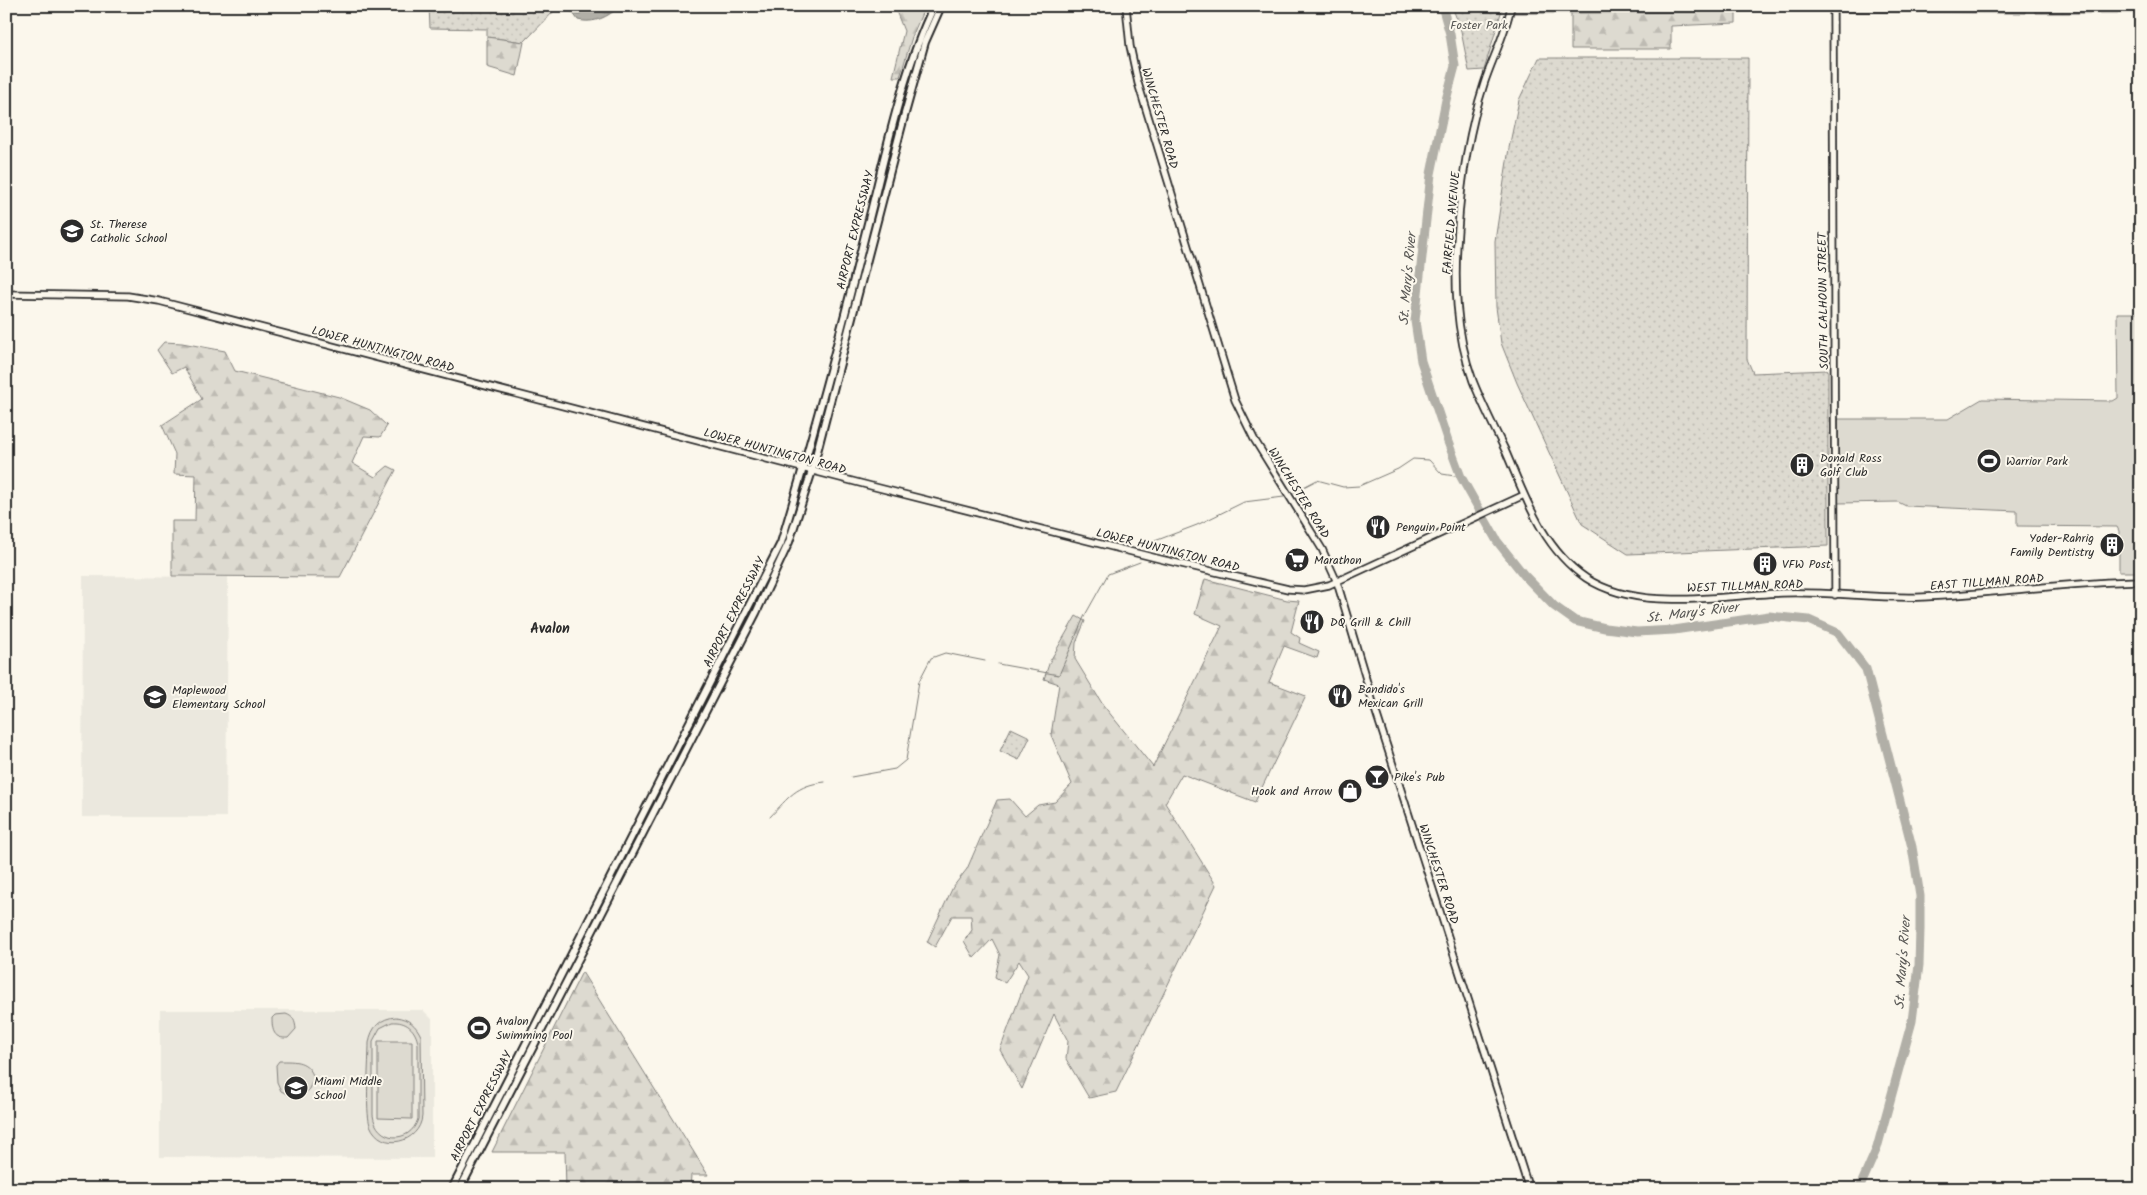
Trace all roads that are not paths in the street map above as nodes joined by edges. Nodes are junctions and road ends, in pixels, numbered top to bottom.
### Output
1 (934, 6) edge
2 (941, 6) edge
3 (1126, 6) edge
4 (1511, 6) edge
5 (1833, 6) edge
6 (6, 294) edge
7 (804, 468) junction
8 (812, 471) junction
9 (1524, 495) junction
10 (2141, 581) edge
11 (1337, 582) junction
12 (1835, 595) junction
13 (452, 1189) edge
14 (460, 1189) edge
15 (1529, 1189) edge

1 - 7 main road, AIRPORT EXPRESSWAY
2 - 8 main road, AIRPORT EXPRESSWAY
3 - 11 main road, WINCHESTER ROAD
4 - 9 main road, FAIRFIELD AVENUE
5 - 12 main road, SOUTH CALHOUN STREET
6 - 7 main road, LOWER HUNTINGTON ROAD
7 - 8 main road, LOWER HUNTINGTON ROAD
7 - 13 main road, AIRPORT EXPRESSWAY
8 - 11 main road, LOWER HUNTINGTON ROAD
8 - 14 main road, AIRPORT EXPRESSWAY
9 - 11 main road, LOWER HUNTINGTON ROAD
9 - 12 main road, WEST TILLMAN ROAD
10 - 12 main road, EAST TILLMAN ROAD
11 - 15 main road, WINCHESTER ROAD

